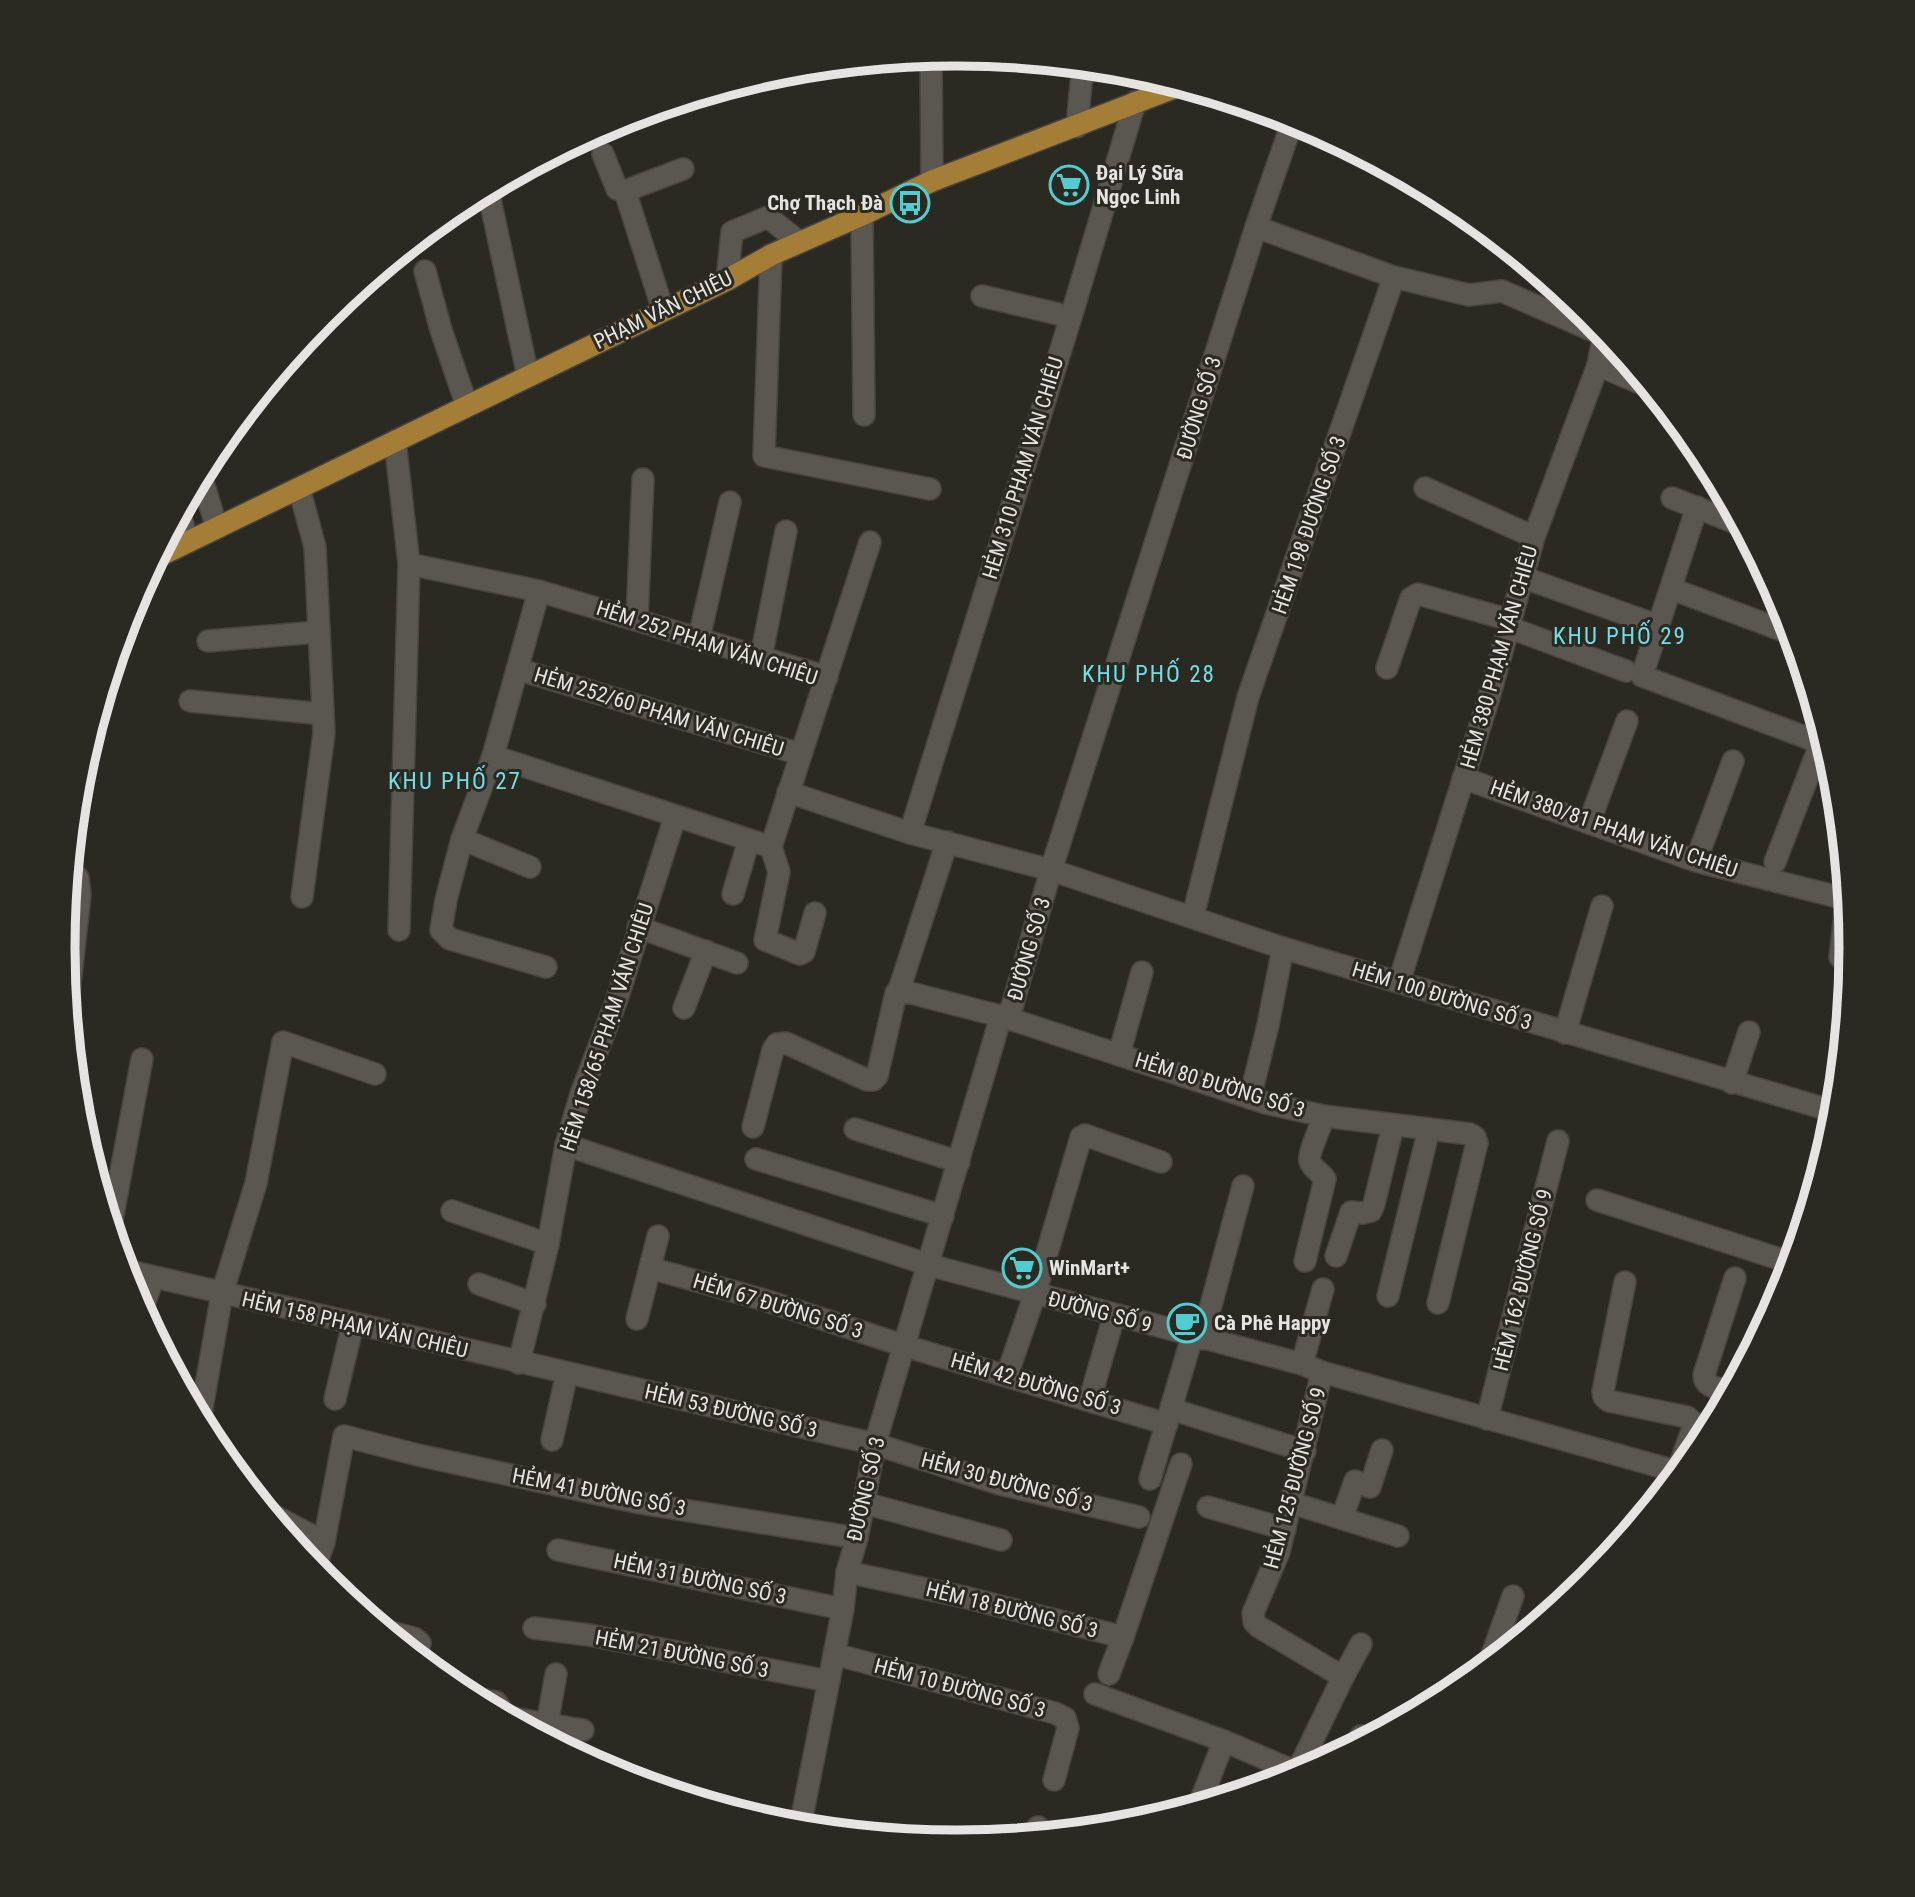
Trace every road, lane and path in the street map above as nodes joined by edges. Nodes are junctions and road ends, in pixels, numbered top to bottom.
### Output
1 (931, 67) edge
2 (1083, 76) edge
3 (1164, 92) edge
4 (1135, 102) junction
5 (1077, 127) junction
6 (1289, 132) edge
7 (603, 154) dead end
8 (683, 169) dead end
9 (932, 181) junction
10 (625, 191) junction
11 (490, 201) edge
12 (862, 215) junction
13 (1256, 227) junction
14 (799, 242) junction
15 (771, 255) junction
16 (425, 271) dead end
17 (1394, 277) junction
18 (726, 280) junction
19 (982, 296) dead end
20 (663, 310) junction
21 (1071, 317) junction
22 (1580, 324) edge
23 (1602, 347) edge
24 (1598, 365) junction
25 (528, 376) junction
26 (1631, 379) edge
27 (467, 406) junction
28 (864, 415) dead end
29 (395, 441) junction
30 (643, 479) dead end
31 (299, 488) junction
32 (1424, 488) dead end
33 (205, 489) edge
34 (930, 489) dead end
35 (1672, 498) dead end
36 (730, 502) dead end
37 (1697, 507) junction
38 (1727, 519) edge
39 (183, 526) edge
40 (217, 528) junction
41 (786, 531) dead end
42 (1534, 537) junction
43 (188, 542) junction
44 (870, 542) dead end
45 (170, 551) edge
46 (409, 564) junction
47 (1522, 577) junction
48 (1672, 589) junction
49 (539, 591) junction
50 (637, 620) junction
51 (1509, 624) junction
52 (1659, 626) junction
53 (1779, 630) edge
54 (318, 632) junction
55 (699, 638) junction
56 (208, 641) dead end
57 (761, 656) junction
58 (1387, 668) dead end
59 (517, 669) junction
60 (1634, 674) junction
61 (827, 677) junction
62 (190, 701) dead end
63 (323, 714) junction
64 (1627, 721) dead end
65 (1813, 737) edge
66 (1817, 753) edge
67 (800, 754) junction
68 (493, 756) junction
69 (1733, 761) dead end
70 (1463, 778) junction
71 (788, 792) junction
72 (675, 817) junction
73 (1589, 823) junction
74 (910, 832) junction
75 (462, 839) junction
76 (749, 840) junction
77 (947, 842) junction
78 (771, 847) junction
79 (1696, 861) junction
80 (1775, 862) dead end
81 (530, 867) dead end
82 (1051, 870) junction
83 (78, 880) edge
84 (733, 894) dead end
85 (1838, 895) edge
86 (302, 897) dead end
87 (1602, 906) dead end
88 (816, 913) dead end
89 (1193, 916) junction
90 (638, 927) junction
91 (399, 930) dead end
92 (75, 935) edge
93 (1283, 948) junction
94 (706, 951) junction
95 (737, 963) dead end
96 (546, 967) dead end
97 (1142, 972) dead end
98 (1399, 982) junction
99 (899, 990) junction
100 (684, 1008) dead end
101 (1004, 1017) junction
102 (1749, 1032) dead end
103 (1565, 1033) junction
104 (1119, 1055) junction
105 (142, 1059) dead end
106 (375, 1074) dead end
107 (1732, 1083) junction
108 (1250, 1098) junction
109 (1825, 1109) edge
110 (1324, 1116) junction
111 (1393, 1126) junction
112 (753, 1127) dead end
113 (855, 1129) dead end
114 (1429, 1129) junction
115 (1558, 1141) dead end
116 (566, 1145) junction
117 (756, 1159) dead end
118 (959, 1162) junction
119 (1161, 1162) dead end
120 (1243, 1186) dead end
121 (1597, 1200) dead end
122 (114, 1206) edge
123 (452, 1212) dead end
124 (943, 1216) junction
125 (658, 1236) dead end
126 (548, 1244) junction
127 (1336, 1255) dead end
128 (1782, 1260) edge
129 (1305, 1261) dead end
130 (929, 1265) junction
131 (650, 1268) junction
132 (138, 1274) edge
133 (1735, 1278) dead end
134 (153, 1279) junction
135 (1625, 1282) dead end
136 (479, 1284) dead end
137 (1323, 1289) dead end
138 (222, 1294) junction
139 (1035, 1294) junction
140 (147, 1296) edge
141 (1388, 1296) dead end
142 (1438, 1303) dead end
143 (535, 1304) junction
144 (1114, 1315) junction
145 (637, 1320) dead end
146 (354, 1324) junction
147 (1197, 1338) junction
148 (905, 1346) junction
149 (519, 1363) junction
150 (1302, 1364) junction
151 (1322, 1372) junction
152 (576, 1376) junction
153 (1007, 1376) junction
154 (1722, 1389) edge
155 (335, 1399) dead end
156 (1090, 1399) junction
157 (203, 1404) edge
158 (1169, 1416) junction
159 (1488, 1419) junction
160 (552, 1440) dead end
161 (1688, 1443) edge
162 (875, 1444) junction
163 (1382, 1450) dead end
164 (1305, 1451) junction
165 (1181, 1464) dead end
166 (1669, 1469) edge
167 (1150, 1479) dead end
168 (864, 1503) junction
169 (1292, 1503) junction
170 (1208, 1507) dead end
171 (1139, 1517) dead end
172 (1342, 1518) junction
173 (289, 1523) edge
174 (1285, 1530) junction
175 (1398, 1536) dead end
176 (857, 1538) junction
177 (1001, 1540) dead end
178 (324, 1542) junction
179 (558, 1550) dead end
180 (319, 1556) edge
181 (847, 1572) junction
182 (1513, 1596) dead end
183 (843, 1609) junction
184 (534, 1628) dead end
185 (406, 1636) edge
186 (1124, 1637) junction
187 (1361, 1644) dead end
188 (419, 1646) edge
189 (1495, 1648) edge
190 (834, 1654) junction
191 (556, 1674) dead end
192 (1109, 1674) dead end
193 (1343, 1677) junction
194 (828, 1681) junction
195 (1095, 1695) dead end
196 (535, 1722) edge
197 (547, 1725) junction
198 (583, 1730) dead end
199 (1224, 1741) junction
200 (1306, 1758) edge
201 (1285, 1767) edge
202 (1054, 1780) dead end
203 (1203, 1795) edge
204 (802, 1817) edge

1 - 9 street
2 - 5 street
3 - 4 main road, PHẠM VĂN CHIÊU
4 - 5 main road, PHẠM VĂN CHIÊU
4 - 21 street, HẺM 310 PHẠM VĂN CHIÊU
5 - 9 main road, PHẠM VĂN CHIÊU
6 - 13 street, ĐƯỜNG SỐ 3
7 - 10 street
8 - 10 street
9 - 12 main road, PHẠM VĂN CHIÊU
10 - 20 street
11 - 25 street
12 - 14 main road, PHẠM VĂN CHIÊU
12 - 28 street
13 - 17 street
13 - 82 street, ĐƯỜNG SỐ 3
14 - 15 main road, PHẠM VĂN CHIÊU
14 - 18 street
15 - 18 main road, PHẠM VĂN CHIÊU
15 - 34 street
16 - 27 street
17 - 22 street
17 - 89 street, HẺM 198 ĐƯỜNG SỐ 3
18 - 20 main road, PHẠM VĂN CHIÊU
19 - 21 street
20 - 25 main road, PHẠM VĂN CHIÊU
21 - 74 street, HẺM 310 PHẠM VĂN CHIÊU
23 - 24 street, HẺM 380 PHẠM VĂN CHIÊU
24 - 26 street
24 - 42 street, HẺM 380 PHẠM VĂN CHIÊU
25 - 27 main road, PHẠM VĂN CHIÊU
27 - 29 main road, PHẠM VĂN CHIÊU
29 - 31 main road, PHẠM VĂN CHIÊU
29 - 46 street
30 - 50 street
31 - 40 main road, PHẠM VĂN CHIÊU
31 - 54 street
32 - 42 street
33 - 40 street
35 - 37 street
36 - 55 street
37 - 38 street
37 - 48 street
39 - 43 street
40 - 43 main road, PHẠM VĂN CHIÊU
41 - 57 street
42 - 47 street, HẺM 380 PHẠM VĂN CHIÊU
43 - 45 main road, PHẠM VĂN CHIÊU
44 - 61 street
46 - 49 street, HẺM 252 PHẠM VĂN CHIÊU
46 - 91 street
47 - 51 street, HẺM 380 PHẠM VĂN CHIÊU
47 - 52 street
48 - 52 street
48 - 53 street
49 - 50 street, HẺM 252 PHẠM VĂN CHIÊU
49 - 59 street
50 - 55 street, HẺM 252 PHẠM VĂN CHIÊU
51 - 58 street
51 - 60 street
51 - 70 street, HẺM 380 PHẠM VĂN CHIÊU
52 - 60 street
54 - 56 street
54 - 63 street
55 - 57 street, HẺM 252 PHẠM VĂN CHIÊU
57 - 61 street, HẺM 252 PHẠM VĂN CHIÊU
59 - 67 street, HẺM 252/60 PHẠM VĂN CHIÊU
59 - 68 street
60 - 65 street
61 - 67 street, HẺM 252 PHẠM VĂN CHIÊU
62 - 63 street
63 - 86 street
64 - 73 street
66 - 80 street
67 - 71 street, HẺM 252 PHẠM VĂN CHIÊU
68 - 72 street
68 - 75 street
69 - 79 street
70 - 73 street, HẺM 380/81 PHẠM VĂN CHIÊU
70 - 98 street, HẺM 380 PHẠM VĂN CHIÊU
71 - 74 street
71 - 78 street, HẺM 252 PHẠM VĂN CHIÊU
72 - 76 street
72 - 90 street, HẺM 158/65 PHẠM VĂN CHIÊU
73 - 79 street, HẺM 380/81 PHẠM VĂN CHIÊU
74 - 77 street
75 - 81 street
75 - 96 street
76 - 78 street
76 - 84 street
77 - 82 street
77 - 99 street
78 - 88 street
79 - 85 street, HẺM 380/81 PHẠM VĂN CHIÊU
82 - 89 street, HẺM 100 ĐƯỜNG SỐ 3
82 - 101 street, ĐƯỜNG SỐ 3
83 - 92 street
87 - 103 street
89 - 93 street, HẺM 100 ĐƯỜNG SỐ 3
90 - 94 street
90 - 116 street, HẺM 158/65 PHẠM VĂN CHIÊU
93 - 98 street, HẺM 100 ĐƯỜNG SỐ 3
93 - 108 street
94 - 95 street
94 - 100 street
97 - 104 street
98 - 103 street, HẺM 100 ĐƯỜNG SỐ 3
99 - 101 street, HẺM 80 ĐƯỜNG SỐ 3
99 - 112 street
101 - 104 street, HẺM 80 ĐƯỜNG SỐ 3
101 - 118 street, ĐƯỜNG SỐ 3
102 - 107 street
103 - 107 street, HẺM 100 ĐƯỜNG SỐ 3
104 - 108 street, HẺM 80 ĐƯỜNG SỐ 3
105 - 122 street
106 - 138 street
107 - 109 street, HẺM 100 ĐƯỜNG SỐ 3
108 - 110 street, HẺM 80 ĐƯỜNG SỐ 3
110 - 111 street, HẺM 80 ĐƯỜNG SỐ 3
110 - 129 street
111 - 114 street, HẺM 80 ĐƯỜNG SỐ 3
111 - 127 street
113 - 118 street
114 - 141 street
114 - 142 street, HẺM 80 ĐƯỜNG SỐ 3
115 - 159 street, HẺM 162 ĐƯỜNG SỐ 9
116 - 126 street, HẺM 158/65 PHẠM VĂN CHIÊU
116 - 130 street, ĐƯỜNG SỐ 9
117 - 124 street
118 - 124 street, ĐƯỜNG SỐ 3
119 - 139 street
120 - 147 street
121 - 128 street
123 - 126 street
124 - 130 street, ĐƯỜNG SỐ 3
125 - 131 street
126 - 143 street, HẺM 158/65 PHẠM VĂN CHIÊU
130 - 139 street, ĐƯỜNG SỐ 9
130 - 148 street, ĐƯỜNG SỐ 3
131 - 145 street
131 - 148 street, HẺM 67 ĐƯỜNG SỐ 3
132 - 134 street, HẺM 158 PHẠM VĂN CHIÊU
133 - 154 street
134 - 138 street, HẺM 158 PHẠM VĂN CHIÊU
134 - 140 street
135 - 161 street
136 - 143 street
137 - 150 street
138 - 146 street, HẺM 158 PHẠM VĂN CHIÊU
138 - 157 street
139 - 144 street, ĐƯỜNG SỐ 9
139 - 153 street
143 - 149 street, HẺM 158/65 PHẠM VĂN CHIÊU
144 - 147 street, ĐƯỜNG SỐ 9
144 - 156 street
146 - 149 street, HẺM 158 PHẠM VĂN CHIÊU
146 - 155 street
147 - 150 street, ĐƯỜNG SỐ 9
147 - 158 street
148 - 153 street, HẺM 42 ĐƯỜNG SỐ 3
148 - 162 street, ĐƯỜNG SỐ 3
149 - 152 street, HẺM 158 PHẠM VĂN CHIÊU
150 - 151 street, ĐƯỜNG SỐ 9
151 - 159 street, ĐƯỜNG SỐ 9
151 - 164 street, HẺM 125 ĐƯỜNG SỐ 9
152 - 160 street
152 - 162 street, HẺM 53 ĐƯỜNG SỐ 3
153 - 156 street, HẺM 42 ĐƯỜNG SỐ 3
156 - 158 street, HẺM 42 ĐƯỜNG SỐ 3
158 - 164 street, HẺM 42 ĐƯỜNG SỐ 3
158 - 167 street
159 - 166 street, ĐƯỜNG SỐ 9
162 - 168 street, ĐƯỜNG SỐ 3
162 - 171 street, HẺM 30 ĐƯỜNG SỐ 3
163 - 172 street
164 - 169 street, HẺM 125 ĐƯỜNG SỐ 9
165 - 186 street, HẺM 18 ĐƯỜNG SỐ 3
168 - 176 street, ĐƯỜNG SỐ 3
168 - 177 street
169 - 172 street
169 - 174 street, HẺM 125 ĐƯỜNG SỐ 9
170 - 174 street
172 - 175 street
173 - 178 street
174 - 193 street, HẺM 125 ĐƯỜNG SỐ 9
176 - 178 street, HẺM 41 ĐƯỜNG SỐ 3
176 - 181 street, ĐƯỜNG SỐ 3
178 - 180 street
179 - 183 street, HẺM 31 ĐƯỜNG SỐ 3
181 - 183 street, ĐƯỜNG SỐ 3
181 - 186 street, HẺM 18 ĐƯỜNG SỐ 3
182 - 189 street
183 - 190 street, ĐƯỜNG SỐ 3
184 - 194 street, HẺM 21 ĐƯỜNG SỐ 3
185 - 188 street
186 - 192 street
187 - 193 street
190 - 194 street, ĐƯỜNG SỐ 3
190 - 202 street, HẺM 10 ĐƯỜNG SỐ 3
191 - 197 street
193 - 200 street
194 - 204 street, ĐƯỜNG SỐ 3
195 - 199 street
196 - 197 street
197 - 198 street
199 - 201 street
199 - 203 street

